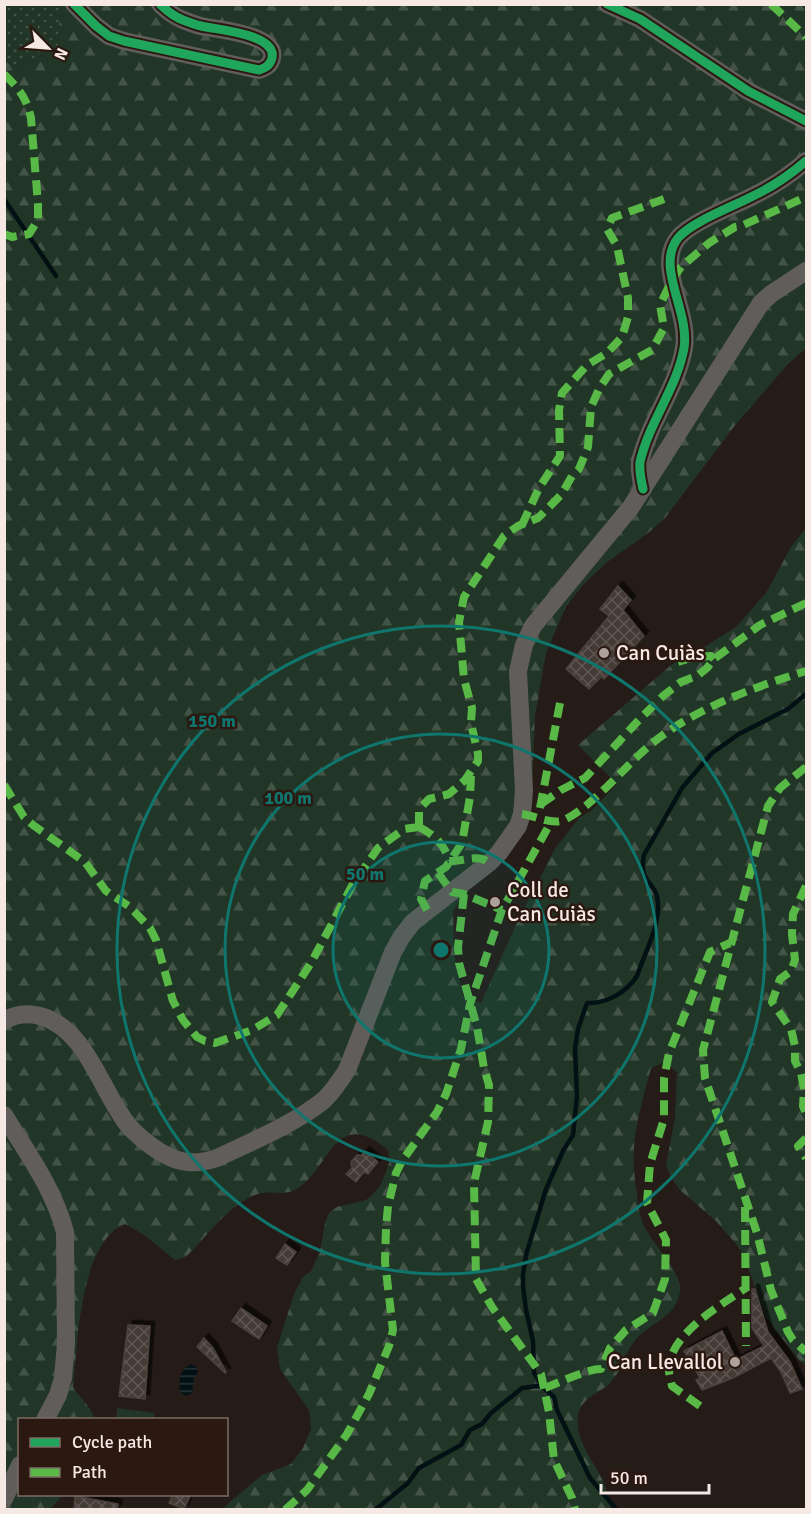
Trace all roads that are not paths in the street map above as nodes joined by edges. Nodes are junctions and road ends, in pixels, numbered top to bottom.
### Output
1 (74, 4) edge
2 (160, 4) edge
3 (608, 4) edge
4 (807, 121) edge
5 (807, 161) edge
6 (807, 271) edge
7 (643, 489) junction
8 (4, 1021) edge
9 (4, 1115) edge
10 (46, 1418) edge
11 (18, 1469) edge
12 (4, 1499) edge

1 - 2 main road
3 - 4 main road
5 - 7 main road
6 - 7 main road
7 - 8 main road
9 - 10 main road
11 - 12 main road

